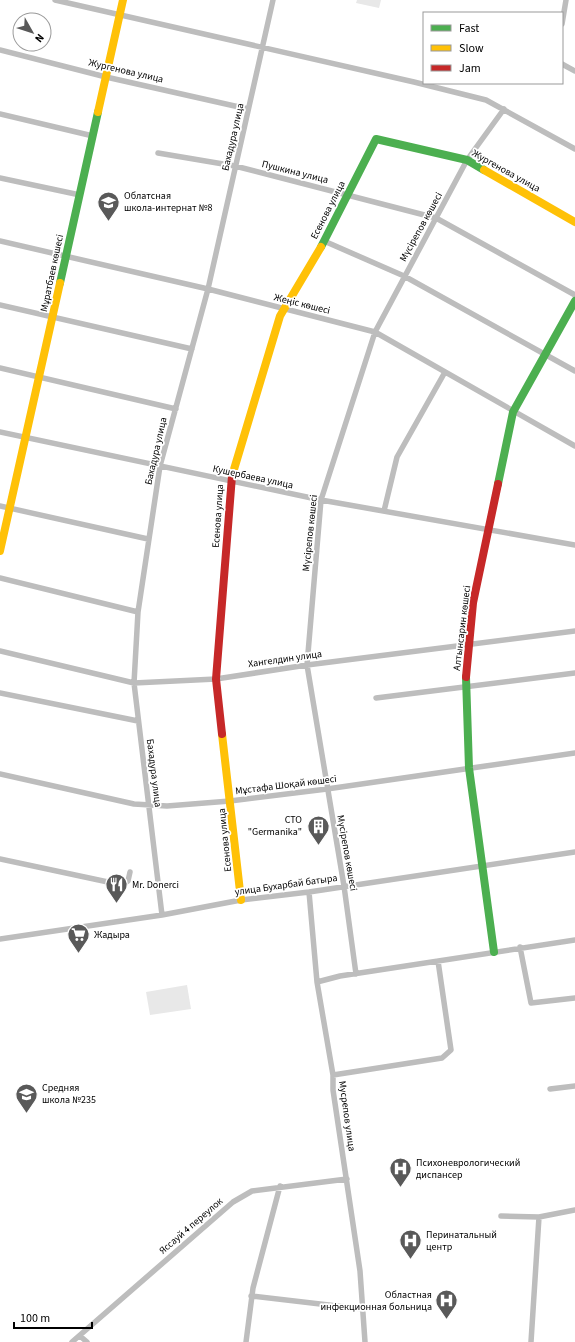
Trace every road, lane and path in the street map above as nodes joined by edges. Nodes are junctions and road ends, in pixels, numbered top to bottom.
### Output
1 (55, 0) edge
2 (124, 0) edge
3 (273, 0) edge
4 (566, 0) edge
5 (120, 15) junction
6 (563, 18) edge
7 (262, 47) junction
8 (0, 50) edge
9 (563, 65) edge
10 (575, 71) edge
11 (106, 77) junction
12 (248, 109) junction
13 (504, 109) junction
14 (0, 114) edge
15 (93, 136) junction
16 (376, 139) joint
17 (575, 149) edge
18 (158, 152) dead end
19 (467, 160) junction
20 (235, 166) junction
21 (0, 178) edge
22 (80, 195) junction
23 (347, 195) junction
24 (436, 218) junction
25 (575, 222) edge
26 (324, 240) junction
27 (0, 241) edge
28 (66, 256) junction
29 (404, 276) junction
30 (208, 289) junction
31 (575, 295) edge
32 (575, 301) edge
33 (0, 305) edge
34 (285, 309) junction
35 (53, 316) junction
36 (374, 332) junction
37 (192, 349) junction
38 (545, 354) junction
39 (0, 368) edge
40 (575, 371) edge
41 (445, 372) junction
42 (40, 377) junction
43 (176, 409) junction
44 (514, 412) junction
45 (0, 432) edge
46 (26, 438) junction
47 (575, 446) edge
48 (160, 466) junction
49 (230, 481) junction
50 (321, 500) junction
51 (0, 506) edge
52 (10, 508) junction
53 (384, 511) junction
54 (488, 529) junction
55 (148, 539) junction
56 (575, 545) edge
57 (0, 551) edge
58 (0, 578) edge
59 (138, 612) junction
60 (575, 631) edge
61 (469, 644) junction
62 (0, 651) edge
63 (307, 665) junction
64 (575, 673) edge
65 (216, 679) junction
66 (134, 683) junction
67 (465, 687) junction
68 (0, 693) edge
69 (376, 698) dead end
70 (138, 722) junction
71 (575, 753) edge
72 (469, 768) junction
73 (0, 774) edge
74 (327, 789) junction
75 (230, 801) junction
76 (150, 806) junction
77 (575, 852) edge
78 (0, 859) edge
79 (482, 865) junction
80 (130, 872) dead end
81 (344, 886) junction
82 (309, 892) junction
83 (241, 900) junction
84 (162, 915) junction
85 (0, 939) edge
86 (575, 940) edge
87 (520, 947) junction
88 (494, 952) junction
89 (438, 960) junction
90 (356, 974) junction
91 (317, 982) junction
92 (575, 998) edge
93 (333, 1075) junction
94 (575, 1086) edge
95 (550, 1089) dead end
96 (347, 1179) junction
97 (280, 1186) junction
98 (575, 1210) edge
99 (501, 1216) dead end
100 (539, 1217) junction
101 (252, 1296) junction
102 (362, 1309) junction
103 (80, 1336) junction
104 (72, 1342) edge
105 (87, 1342) edge
106 (246, 1342) edge
107 (365, 1342) edge
108 (531, 1342) edge

1 - 5 street
2 - 5 street, Мұратбаев көшесі
3 - 7 street, Бахадура улица
4 - 6 street
5 - 7 street
5 - 11 street, Мұратбаев көшесі
7 - 12 street, Бахадура улица
7 - 13 street
8 - 11 street, Жургенова улица
9 - 10 street
11 - 12 street, Жургенова улица
11 - 15 street, Мұратбаев көшесі
12 - 20 street, Бахадура улица
13 - 17 street
13 - 19 street, Мүсірепов көшесі
14 - 15 street
15 - 22 street, Мұратбаев көшесі
16 - 19 street, Жургенова улица
16 - 23 street, Есенова улица
18 - 20 street, Пушкина улица
19 - 24 street, Мүсірепов көшесі
19 - 25 street, Жургенова улица
20 - 23 street, Пушкина улица
20 - 30 street, Бахадура улица
21 - 22 street
22 - 28 street, Мұратбаев көшесі
23 - 24 street, Пушкина улица
23 - 26 street, Есенова улица
24 - 29 street, Мүсірепов көшесі
24 - 31 street, Пушкина улица
26 - 29 street
26 - 34 street, Есенова улица
27 - 28 street, Жеңіс көшесі
28 - 30 street, Жеңіс көшесі
28 - 35 street, Мұратбаев көшесі
29 - 36 street, Мүсірепов көшесі
29 - 38 street
30 - 34 street, Жеңіс көшесі
30 - 37 street, Бахадура улица
32 - 38 street, Алтынсарин көшесі
33 - 35 street
34 - 36 street, Жеңіс көшесі
34 - 49 street, Есенова улица
35 - 37 street
35 - 42 street, Мұратбаев көшесі
36 - 41 street, Жеңіс көшесі
36 - 50 street, Мүсірепов көшесі
37 - 43 street, Бахадура улица
38 - 40 street
38 - 44 street, Алтынсарин көшесі
39 - 42 street
41 - 44 street, Жеңіс көшесі
41 - 53 street
42 - 43 street
42 - 46 street, Мұратбаев көшесі
43 - 48 street, Бахадура улица
44 - 47 street, Жеңіс көшесі
44 - 54 street, Алтынсарин көшесі
45 - 46 street, Кушербаева улица
46 - 48 street, Кушербаева улица
46 - 52 street, Мұратбаев көшесі
48 - 49 street, Кушербаева улица
48 - 55 street, Бахадура улица
49 - 50 street, Кушербаева улица
49 - 65 street, Есенова улица
50 - 53 street, Кушербаева улица
50 - 63 street, Мүсірепов көшесі
51 - 52 street
52 - 55 street
52 - 57 street, Мұратбаев көшесі
53 - 54 street, Кушербаева улица
54 - 56 street, Кушербаева улица
54 - 61 street, Алтынсарин көшесі
55 - 59 street, Бахадура улица
58 - 59 street
59 - 66 street, Бахадура улица
60 - 61 street, Хангелдин улица
61 - 63 street, Хангелдин улица
61 - 67 street, Алтынсарин көшесі
62 - 66 street, Хангелдин улица
63 - 65 street, Хангелдин улица
63 - 74 street, Мүсірепов көшесі
64 - 67 street
65 - 66 street, Хангелдин улица
65 - 75 street, Есенова улица
66 - 70 street, Бахадура улица
67 - 69 street
67 - 72 street, Алтынсарин көшесі
68 - 70 street
70 - 76 street, Бахадура улица
71 - 72 street, Мұстафа Шоқай көшесі
72 - 74 street, Мұстафа Шоқай көшесі
72 - 79 street, Алтынсарин көшесі
73 - 76 street, Мұстафа Шоқай көшесі
74 - 75 street, Мұстафа Шоқай көшесі
74 - 81 street, Мүсірепов көшесі
75 - 76 street, Мұстафа Шоқай көшесі
75 - 83 street, Есенова улица
76 - 84 street, Бахадура улица
77 - 79 street, улица Бухарбай батыра
78 - 80 street
79 - 81 street, улица Бухарбай батыра
79 - 88 street, Алтынсарин көшесі
81 - 82 street, улица Бухарбай батыра
81 - 90 street, Мүсірепов көшесі
82 - 83 street, улица Бухарбай батыра
82 - 91 street, Мусрепов улица
83 - 84 street, улица Бухарбай батыра
84 - 85 street, улица Бухарбай батыра
86 - 87 street
87 - 88 street
87 - 92 street
88 - 89 street
89 - 90 street
89 - 93 street
90 - 91 street
91 - 93 street, Мусрепов улица
93 - 96 street, Мусрепов улица
94 - 95 street
96 - 97 street, Яссауй 4 переулок
96 - 102 street, Мусрепов улица
97 - 101 street
97 - 103 street, Яссауй 4 переулок
98 - 100 street
99 - 100 street
100 - 108 street
101 - 102 street
101 - 106 street
102 - 107 street, Мусрепов улица
103 - 104 street, Яссауй 4 переулок
103 - 105 street

